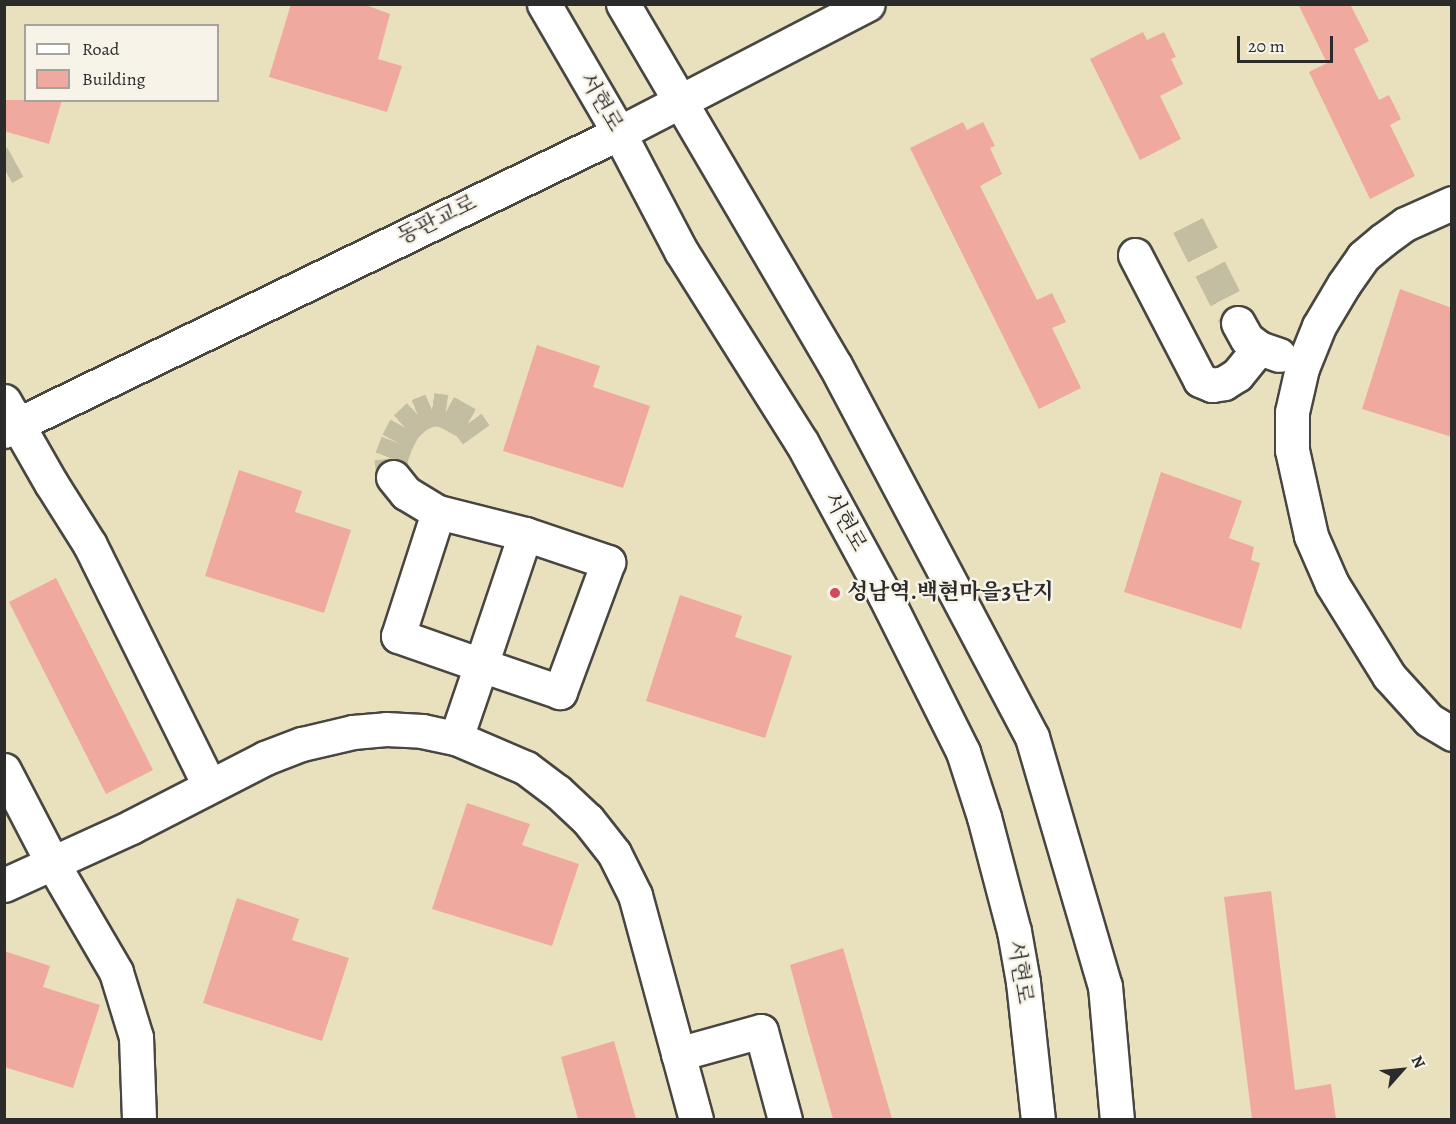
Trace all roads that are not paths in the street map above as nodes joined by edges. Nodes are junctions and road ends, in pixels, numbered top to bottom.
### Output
1 (544, 4) edge
2 (623, 4) edge
3 (868, 4) edge
4 (682, 100) junction
5 (619, 133) junction
6 (1452, 203) edge
7 (1134, 255) dead end
8 (1238, 323) tunnel mouth
9 (1259, 348) junction
10 (1307, 355) junction
11 (8, 419) edge
12 (393, 477) dead end
13 (438, 512) junction
14 (525, 534) junction
15 (481, 665) junction
16 (1452, 735) edge
17 (456, 738) junction
18 (4, 770) edge
19 (209, 785) junction
20 (53, 864) junction
21 (4, 885) edge
22 (678, 1054) junction
23 (776, 1117) edge
24 (139, 1119) edge
25 (696, 1119) edge
26 (1038, 1119) edge
27 (1117, 1119) edge

1 - 5 main road, 서현로
2 - 4 main road
3 - 4 main road, 동판교로
4 - 5 main road, 동판교로
4 - 27 main road
5 - 11 main road, 동판교로
5 - 26 main road, 서현로
6 - 10 main road
7 - 9 main road
8 - 9 main road
9 - 10 main road
10 - 16 main road
11 - 19 main road
12 - 13 main road
13 - 14 main road
13 - 15 main road
14 - 15 main road
14 - 15 main road
15 - 17 main road
17 - 19 main road
17 - 22 main road
18 - 20 main road
19 - 20 main road
20 - 21 main road
20 - 24 main road
22 - 23 main road
22 - 25 main road

